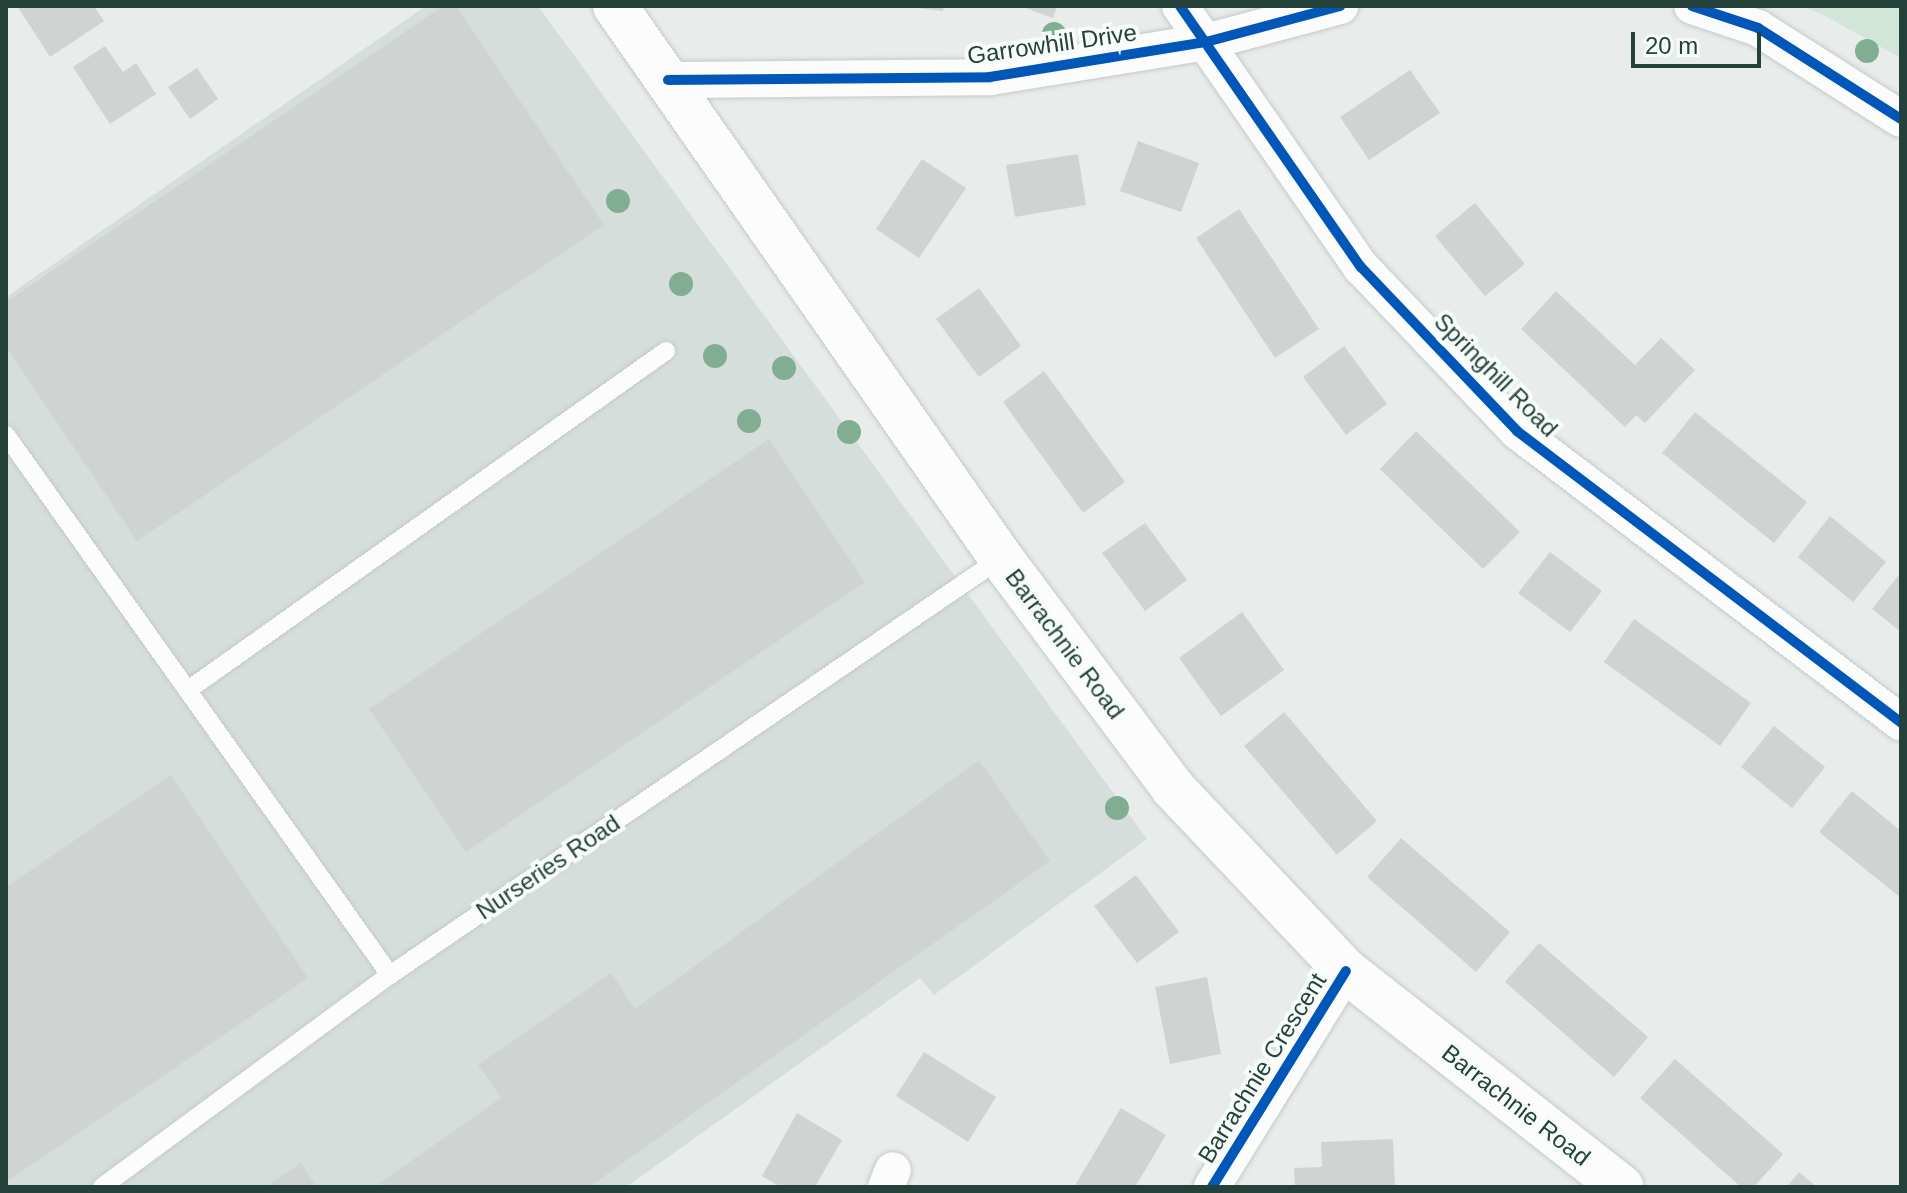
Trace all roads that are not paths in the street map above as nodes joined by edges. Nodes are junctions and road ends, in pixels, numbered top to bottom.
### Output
1 (615, 6) edge
2 (1180, 6) edge
3 (1340, 6) edge
4 (1692, 6) edge
5 (1206, 42) junction
6 (668, 80) junction
7 (1901, 119) edge
8 (666, 351) dead end
9 (9, 445) edge
10 (1001, 558) junction
11 (188, 690) junction
12 (1901, 723) edge
13 (1346, 971) junction
14 (390, 975) junction
15 (102, 1187) edge
16 (1212, 1187) edge
17 (1621, 1187) edge

1 - 6 main road, Barrachnie Road
2 - 5 street, Springhill Road
3 - 5 street, Garrowhill Drive
4 - 7 street
5 - 6 street, Garrowhill Drive
5 - 12 street, Springhill Road
6 - 10 main road, Barrachnie Road
8 - 11 lane
9 - 11 lane
10 - 13 main road, Barrachnie Road
10 - 14 lane, Nurseries Road
11 - 14 lane
13 - 16 street, Barrachnie Crescent
13 - 17 main road, Barrachnie Road
14 - 15 lane, Nurseries Road

